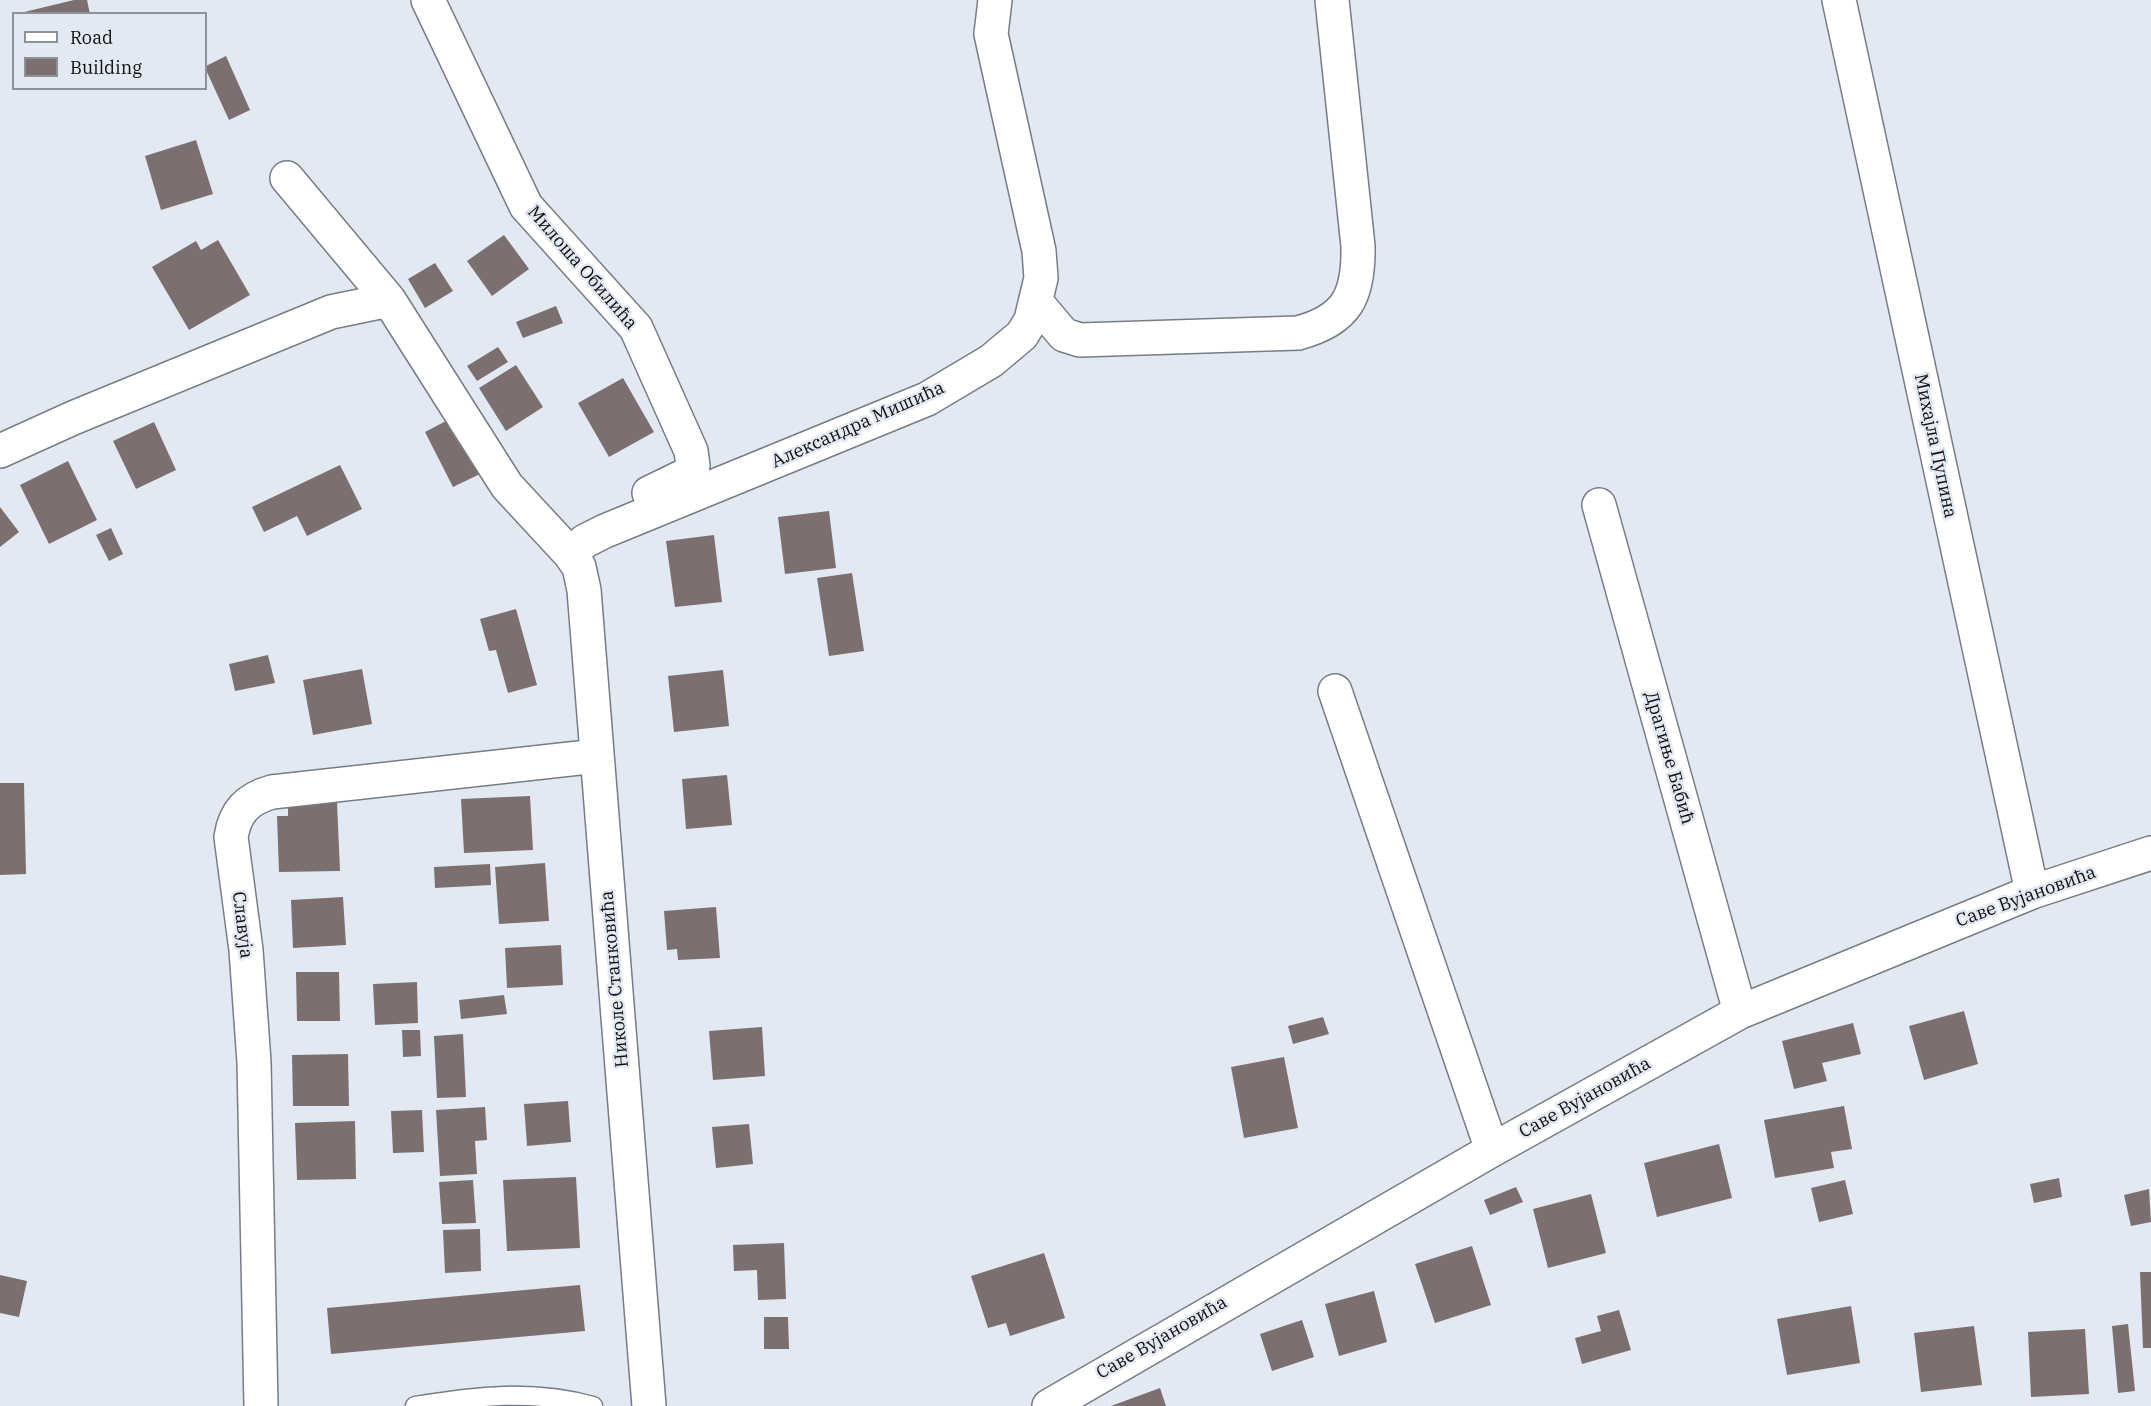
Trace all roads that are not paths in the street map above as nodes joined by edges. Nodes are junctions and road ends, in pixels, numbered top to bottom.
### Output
1 (428, 0) edge
2 (995, 0) edge
3 (1332, 0) edge
4 (1839, 0) edge
5 (287, 178) dead end
6 (389, 300) junction
7 (1037, 303) junction
8 (0, 452) edge
9 (1599, 505) dead end
10 (605, 531) junction
11 (570, 554) junction
12 (1335, 691) dead end
13 (597, 756) junction
14 (2151, 853) edge
15 (2032, 892) junction
16 (1740, 1012) junction
17 (1492, 1150) junction
18 (261, 1406) edge
19 (415, 1406) edge
20 (593, 1406) edge
21 (649, 1406) edge
22 (1049, 1406) edge

1 - 10 street, Милоша Обилића
2 - 7 street, Александра Мишића
3 - 7 street
4 - 15 street, Михајла Пупина
5 - 6 street, Николе Станковића
6 - 8 street
6 - 11 street, Николе Станковића
7 - 10 street, Александра Мишића
9 - 16 street, Драгиње Бабић
10 - 11 street, Александра Мишића
11 - 13 street, Николе Станковића
12 - 17 street
13 - 18 street, Славуја
13 - 21 street, Николе Станковића
14 - 15 street, Саве Вујановића
15 - 16 street, Саве Вујановића
16 - 17 street, Саве Вујановића
17 - 22 street, Саве Вујановића
19 - 20 lane

